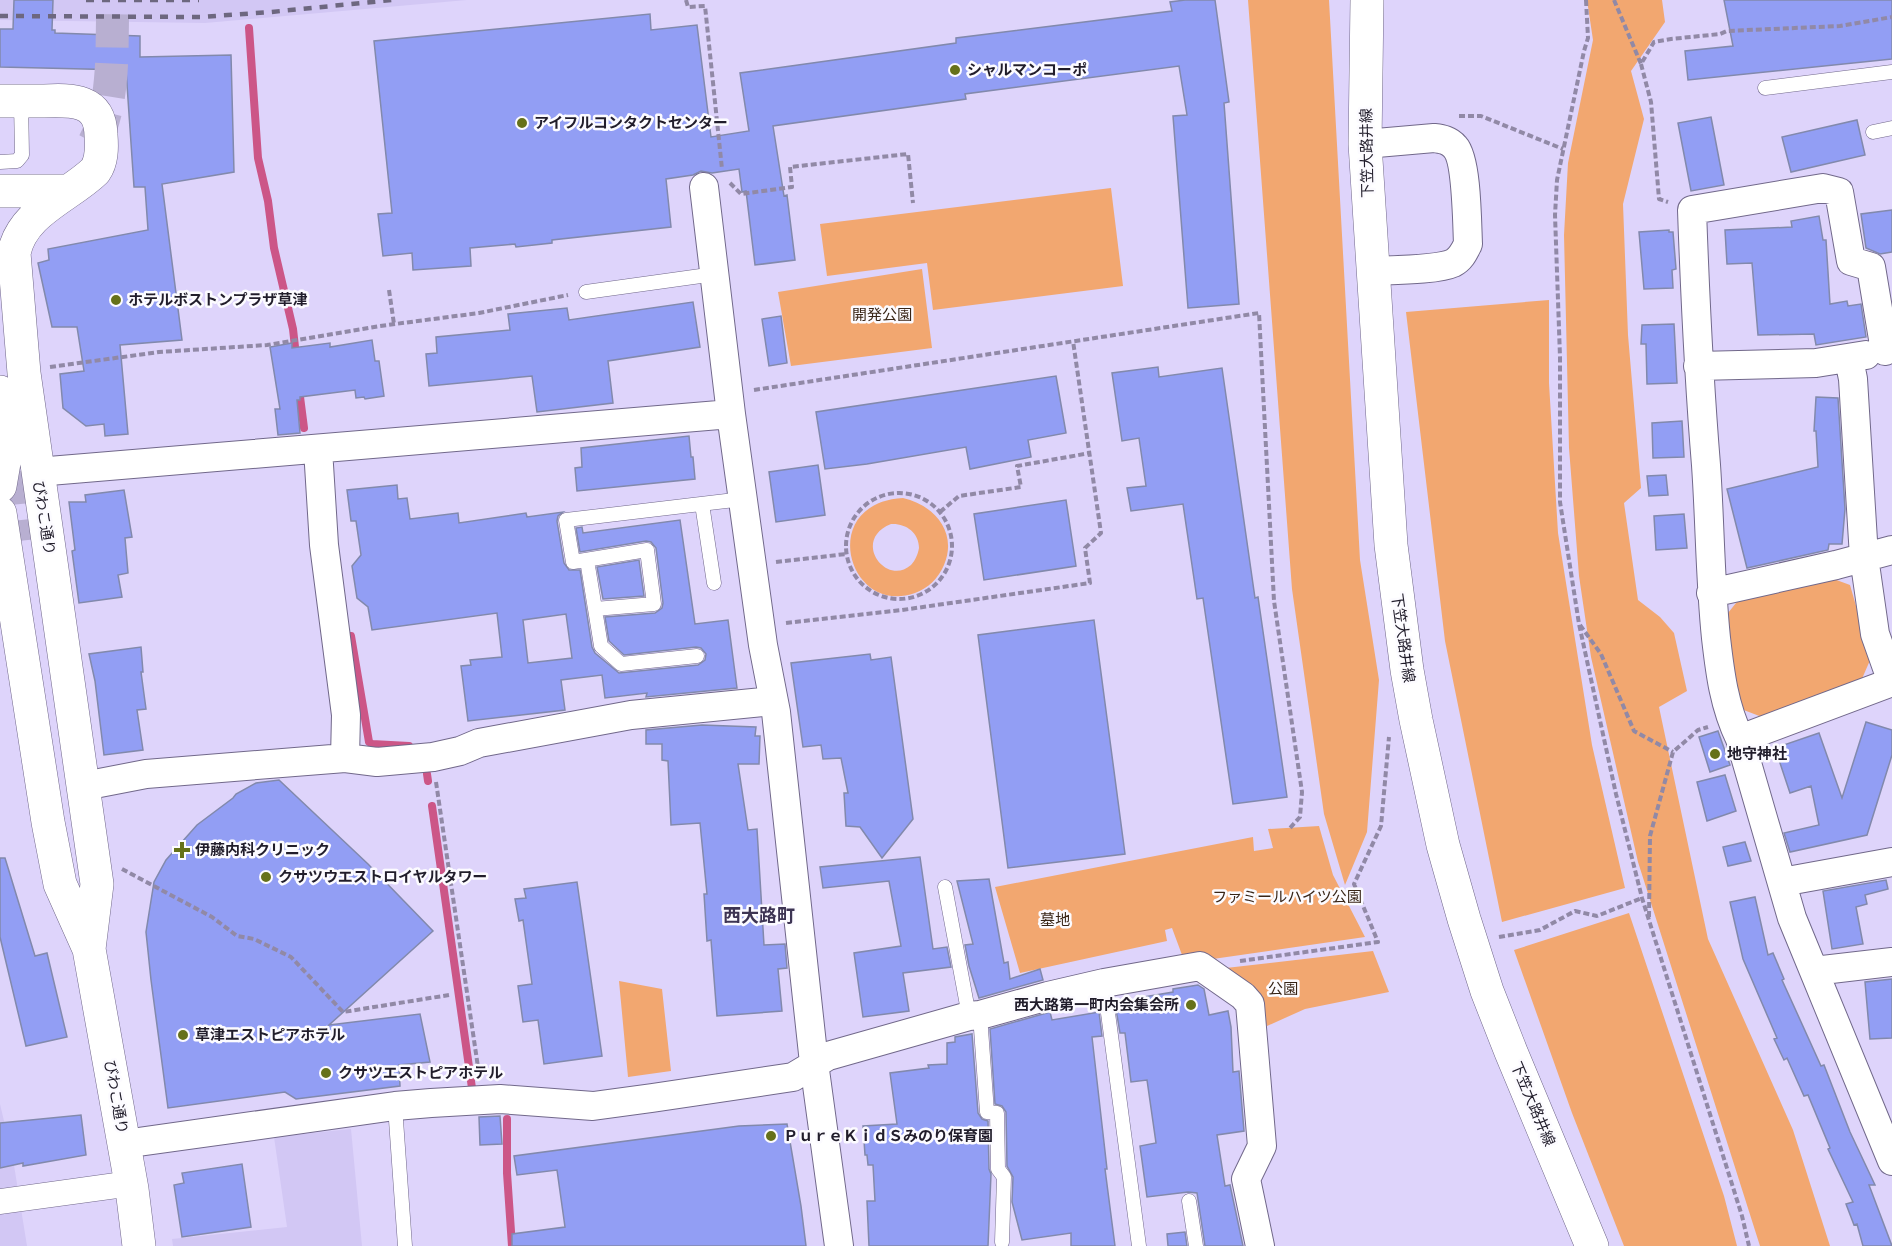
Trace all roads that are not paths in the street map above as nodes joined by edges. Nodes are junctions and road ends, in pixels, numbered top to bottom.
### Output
1 (1367, 0) edge
2 (1892, 72) edge
3 (1765, 88) dead end
4 (11, 101) edge
5 (1892, 128) edge
6 (1873, 132) dead end
7 (1365, 144) junction
8 (0, 162) edge
9 (718, 181) road end
10 (0, 191) edge
11 (69, 191) junction
12 (1881, 266) edge
13 (1372, 271) junction
14 (715, 274) junction
15 (586, 292) road end
16 (1889, 351) edge
17 (1850, 359) junction
18 (1698, 366) junction
19 (0, 392) edge
20 (730, 404) junction
21 (318, 449) junction
22 (38, 472) junction
23 (0, 480) edge
24 (743, 499) junction
25 (702, 504) junction
26 (0, 513) edge
27 (28, 540) tunnel mouth
28 (1892, 550) edge
29 (1864, 557) junction
30 (587, 560) junction
31 (714, 583) dead end
32 (1711, 593) junction
33 (595, 609) junction
34 (697, 656) dead end
35 (1892, 682) edge
36 (773, 701) junction
37 (1730, 727) junction
38 (345, 758) junction
39 (84, 786) junction
40 (1892, 862) edge
41 (1782, 882) junction
42 (945, 887) dead end
43 (89, 949) junction
44 (1892, 962) edge
45 (1814, 971) junction
46 (1104, 983) junction
47 (974, 1016) junction
48 (814, 1063) junction
49 (395, 1106) junction
50 (124, 1144) junction
51 (1892, 1161) edge
52 (131, 1183) junction
53 (0, 1196) edge
54 (1189, 1202) dead end
55 (0, 1207) edge
56 (1002, 1242) dead end
57 (139, 1246) edge
58 (405, 1246) edge
59 (838, 1246) edge
60 (1139, 1246) edge
61 (1196, 1246) edge
62 (1260, 1246) edge
63 (1592, 1246) edge

1 - 7 street, 下笠大路井線
2 - 3 lane
4 - 8 lane
4 - 11 street, びわこ通り
5 - 6 lane
7 - 13 street, 下笠大路井線
7 - 13 street
9 - 14 street
10 - 11 street
11 - 22 street, びわこ通り
12 - 16 street
12 - 18 street
13 - 63 street, 下笠大路井線
14 - 15 lane
14 - 20 street
16 - 17 street
17 - 18 street
17 - 29 street
18 - 32 street
19 - 23 street
20 - 21 street
20 - 24 street
21 - 22 street
21 - 38 street
22 - 23 street
22 - 39 street, びわこ通り
24 - 25 lane
24 - 36 street
25 - 30 lane
25 - 31 lane
26 - 43 street, びわこ通り
27 - 43 street
28 - 29 street
29 - 32 street
29 - 35 street
30 - 33 lane
30 - 33 lane
32 - 37 street
33 - 34 lane
35 - 37 street
36 - 38 street
36 - 48 street
37 - 41 street
38 - 39 street
39 - 43 street, びわこ通り
40 - 41 street
41 - 45 street
42 - 47 lane
43 - 50 street, びわこ通り
44 - 45 street
45 - 51 street
46 - 47 street
46 - 60 lane
46 - 62 street
47 - 48 street
47 - 56 lane
48 - 49 street
48 - 59 street
49 - 50 street
49 - 58 lane
50 - 52 street, びわこ通り
52 - 53 lane
52 - 55 lane
52 - 57 street, びわこ通り
54 - 61 lane

